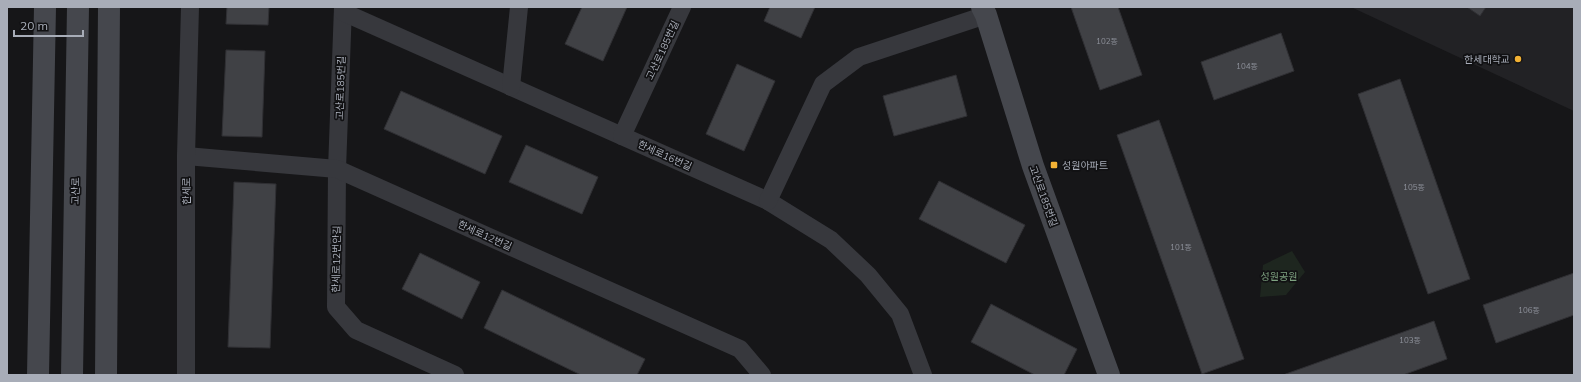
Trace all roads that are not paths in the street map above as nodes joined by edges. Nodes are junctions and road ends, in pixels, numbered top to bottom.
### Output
1 (45, 7) edge
2 (78, 7) edge
3 (109, 7) edge
4 (190, 7) edge
5 (519, 7) edge
6 (682, 7) edge
7 (343, 10) edge
8 (984, 11) edge
9 (511, 86) junction
10 (622, 136) junction
11 (186, 156) junction
12 (337, 169) junction
13 (768, 200) junction
14 (38, 375) edge
15 (72, 375) edge
16 (106, 375) edge
17 (186, 375) edge
18 (455, 375) edge
19 (762, 375) edge
20 (923, 375) edge
21 (1109, 375) edge

1 - 14 street
2 - 15 street, 고산로
3 - 16 street
4 - 11 street, 한세로
5 - 9 street
6 - 10 street, 고산로185번길
7 - 9 street, 한세로16번길
7 - 12 street, 고산로185번길
8 - 13 street, 고산로185번길
8 - 21 street, 고산로185번길
9 - 10 street, 한세로16번길
10 - 13 street, 한세로16번길
11 - 12 street, 한세로12번길
11 - 17 street, 한세로
12 - 18 street, 한세로12번안길
12 - 19 street, 한세로12번길
13 - 20 street, 한세로16번길

